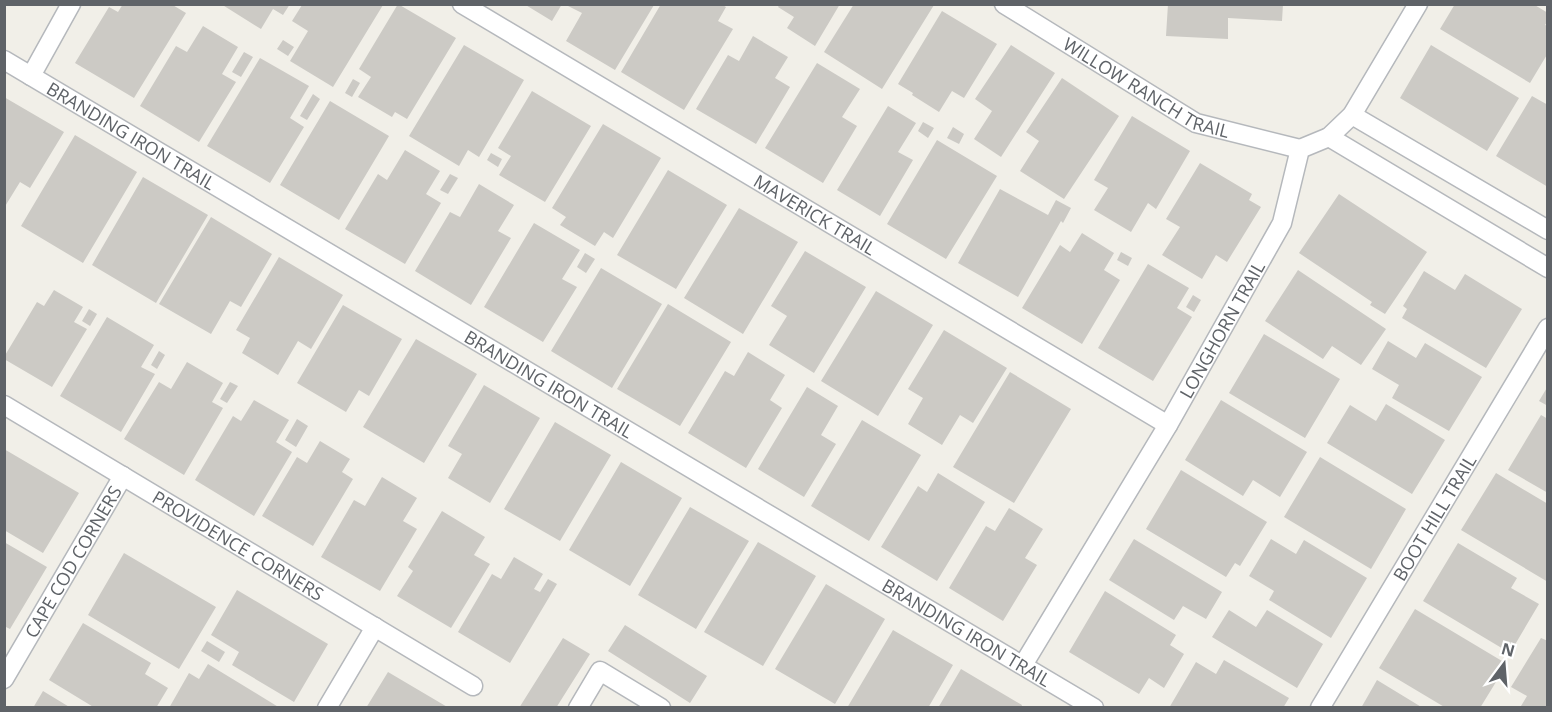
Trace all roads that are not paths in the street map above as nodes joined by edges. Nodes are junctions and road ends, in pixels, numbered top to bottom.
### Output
1 (71, 4) edge
2 (462, 4) edge
3 (1004, 4) edge
4 (1418, 4) edge
5 (4, 60) edge
6 (31, 76) junction
7 (1352, 115) junction
8 (1329, 136) junction
9 (1300, 149) junction
10 (1548, 230) edge
11 (1548, 268) edge
12 (1548, 328) edge
13 (4, 405) edge
14 (1168, 425) junction
15 (123, 476) junction
16 (375, 627) junction
17 (1023, 665) junction
18 (4, 679) edge
19 (473, 686) dead end
20 (327, 708) edge
21 (578, 708) edge
22 (661, 708) edge
23 (1094, 708) edge
24 (1320, 708) edge

1 - 6 lane
2 - 14 lane, MAVERICK TRAIL
3 - 9 lane, WILLOW RANCH TRAIL
4 - 7 lane
5 - 6 lane, BRANDING IRON TRAIL
6 - 17 lane, BRANDING IRON TRAIL
7 - 8 lane
7 - 10 lane
8 - 9 lane
8 - 11 lane
9 - 14 lane, LONGHORN TRAIL
12 - 24 lane, BOOT HILL TRAIL
13 - 15 lane, PROVIDENCE CORNERS
14 - 17 lane, LONGHORN TRAIL
15 - 16 lane, PROVIDENCE CORNERS
15 - 18 lane, CAPE COD CORNERS
16 - 19 lane, PROVIDENCE CORNERS
16 - 20 lane
17 - 23 lane, BRANDING IRON TRAIL
21 - 22 lane

